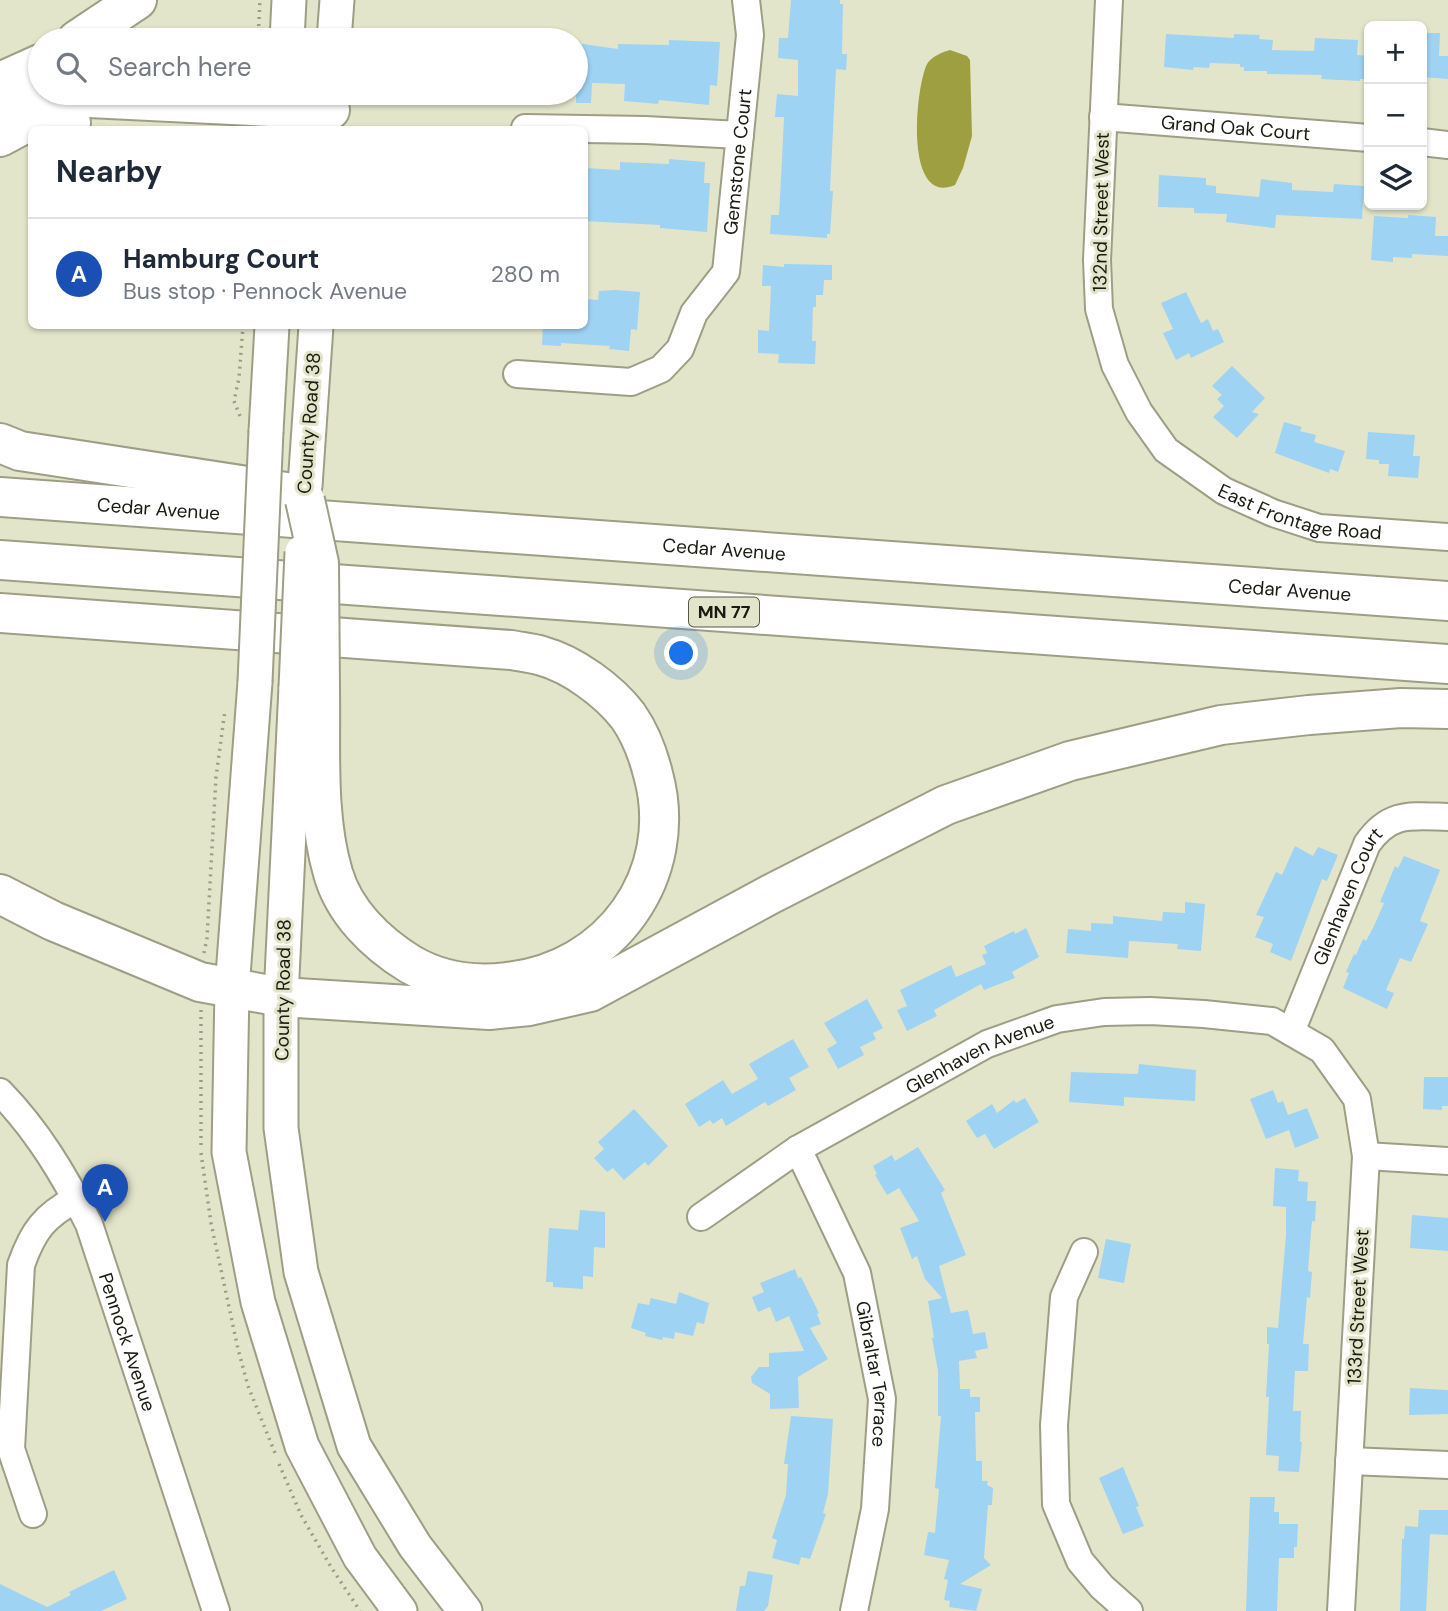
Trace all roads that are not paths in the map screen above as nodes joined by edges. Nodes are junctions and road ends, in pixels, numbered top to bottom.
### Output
1 (137, 0) edge
2 (289, 0) edge
3 (337, 0) edge
4 (746, 0) edge
5 (1109, 0) edge
6 (96, 28) edge
7 (288, 28) edge
8 (335, 28) edge
9 (28, 69) edge
10 (0, 82) edge
11 (28, 98) edge
12 (0, 101) edge
13 (199, 105) edge
14 (283, 110) edge
15 (329, 111) edge
16 (1103, 117) junction
17 (115, 126) edge
18 (588, 129) edge
19 (740, 135) junction
20 (0, 137) edge
21 (1364, 138) edge
22 (1427, 143) edge
23 (1448, 145) edge
24 (271, 329) edge
25 (316, 329) edge
26 (517, 374) dead end
27 (0, 443) edge
28 (1166, 450) joint
29 (0, 497) edge
30 (304, 500) joint
31 (1448, 537) edge
32 (598, 541) junction
33 (0, 560) edge
34 (1448, 601) edge
35 (0, 613) edge
36 (1448, 664) edge
37 (308, 688) junction
38 (1448, 709) edge
39 (1448, 817) edge
40 (0, 894) edge
41 (232, 989) junction
42 (281, 997) junction
43 (1291, 1032) junction
44 (0, 1092) edge
45 (798, 1149) junction
46 (1366, 1156) junction
47 (1448, 1161) edge
48 (76, 1199) junction
49 (701, 1217) dead end
50 (1084, 1252) dead end
51 (1349, 1461) junction
52 (1448, 1465) edge
53 (33, 1514) dead end
54 (216, 1611) edge
55 (400, 1611) edge
56 (465, 1611) edge
57 (854, 1611) edge
58 (1129, 1611) edge
59 (1341, 1611) edge

1 - 6 highway
2 - 7 main road
3 - 8 main road
4 - 19 street, Gemstone Court
5 - 16 street, 132nd Street West
9 - 10 highway
11 - 12 highway
13 - 14 highway
14 - 15 highway
16 - 21 street, Grand Oak Court
16 - 28 street, 132nd Street West
17 - 20 highway
18 - 19 street
19 - 26 street, Gemstone Court
22 - 23 street
24 - 41 main road, bridge
25 - 30 main road, County Road 38
27 - 32 highway
28 - 31 street, East Frontage Road
29 - 32 highway, Cedar Avenue
30 - 37 highway, bridge
32 - 34 highway, Cedar Avenue
33 - 36 highway, MN 77
35 - 37 highway
37 - 42 main road, County Road 38
38 - 42 highway
39 - 43 street, Glenhaven Court
40 - 41 highway
41 - 42 highway
41 - 55 main road
42 - 56 main road, County Road 38
43 - 45 street, Glenhaven Avenue
43 - 46 street, 133rd Street West
44 - 48 street, Pennock Avenue
45 - 49 street, Glenhaven Avenue
45 - 57 street, Gibraltar Terrace
46 - 47 street
46 - 51 street, 133rd Street West
48 - 53 street
48 - 54 street, Pennock Avenue
50 - 58 street
51 - 52 street
51 - 59 street, 133rd Street West

